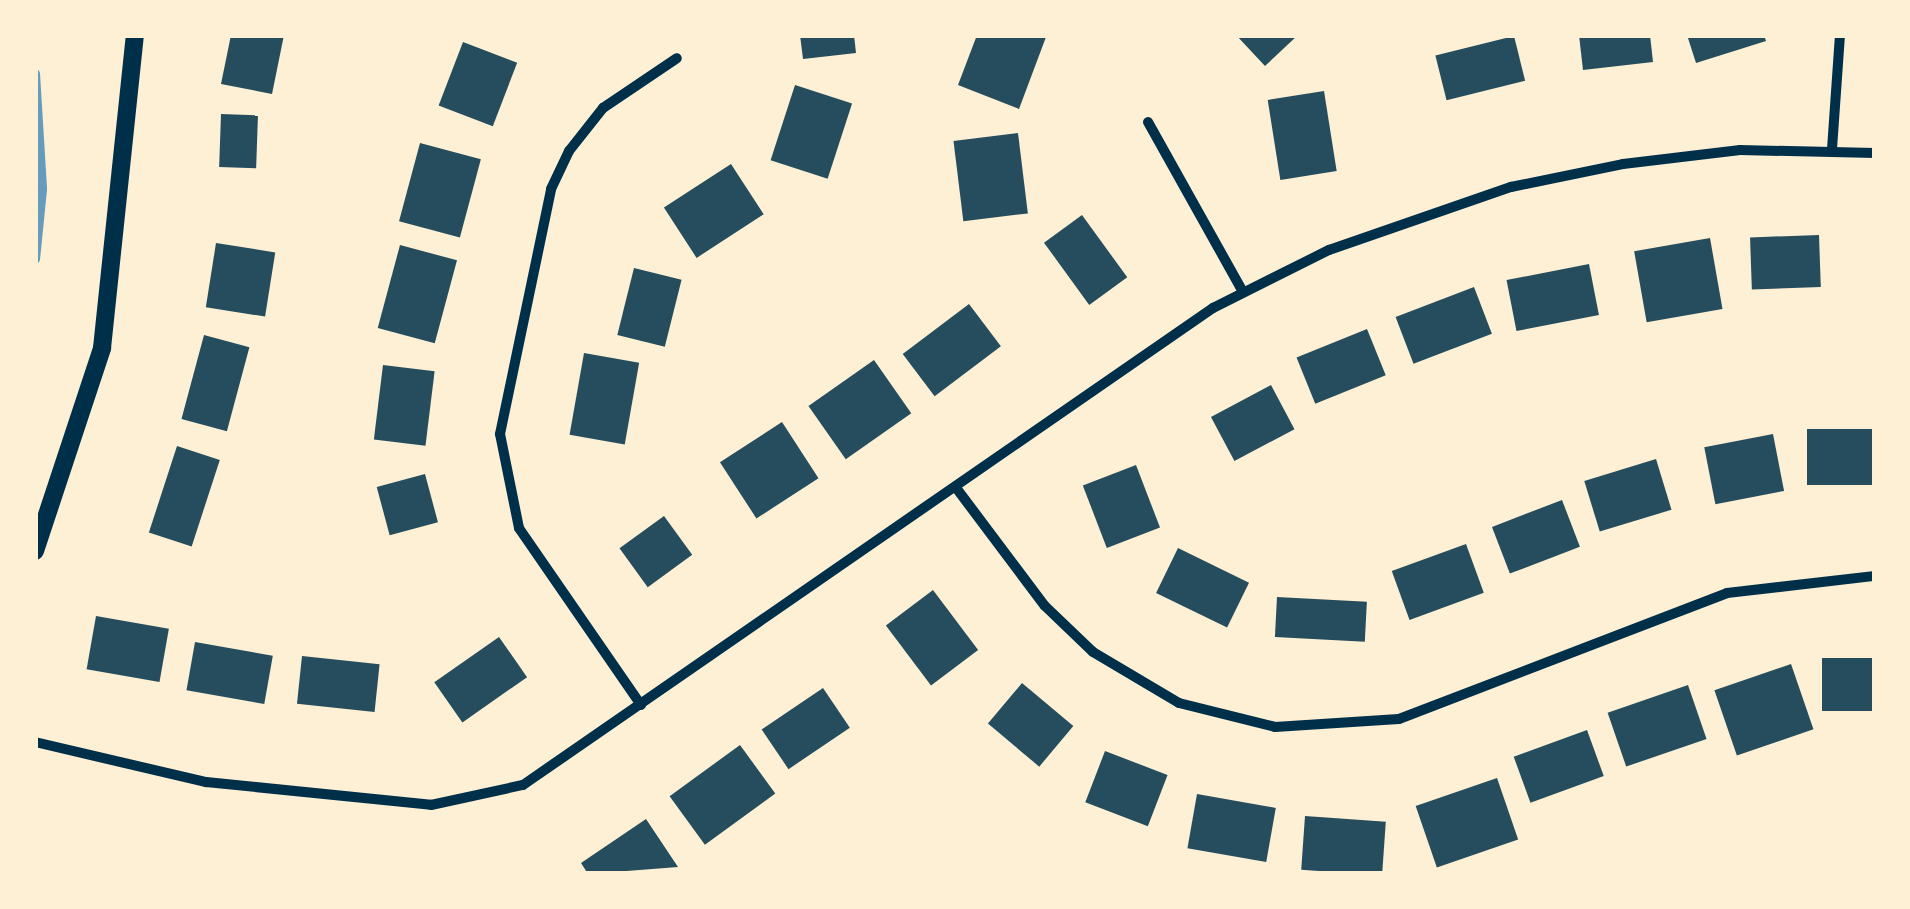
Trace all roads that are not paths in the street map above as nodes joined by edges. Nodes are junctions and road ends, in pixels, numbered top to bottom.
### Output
1 (135, 35) edge
2 (1840, 35) edge
3 (677, 58) dead end
4 (1148, 122) dead end
5 (1832, 149) junction
6 (1875, 152) edge
7 (1243, 292) junction
8 (958, 489) junction
9 (35, 551) edge
10 (1875, 576) edge
11 (641, 705) junction
12 (35, 742) edge

1 - 9 street
2 - 5 street
3 - 11 street
4 - 7 street
5 - 6 street
5 - 7 street
7 - 8 street
8 - 10 street
8 - 11 street
11 - 12 street

